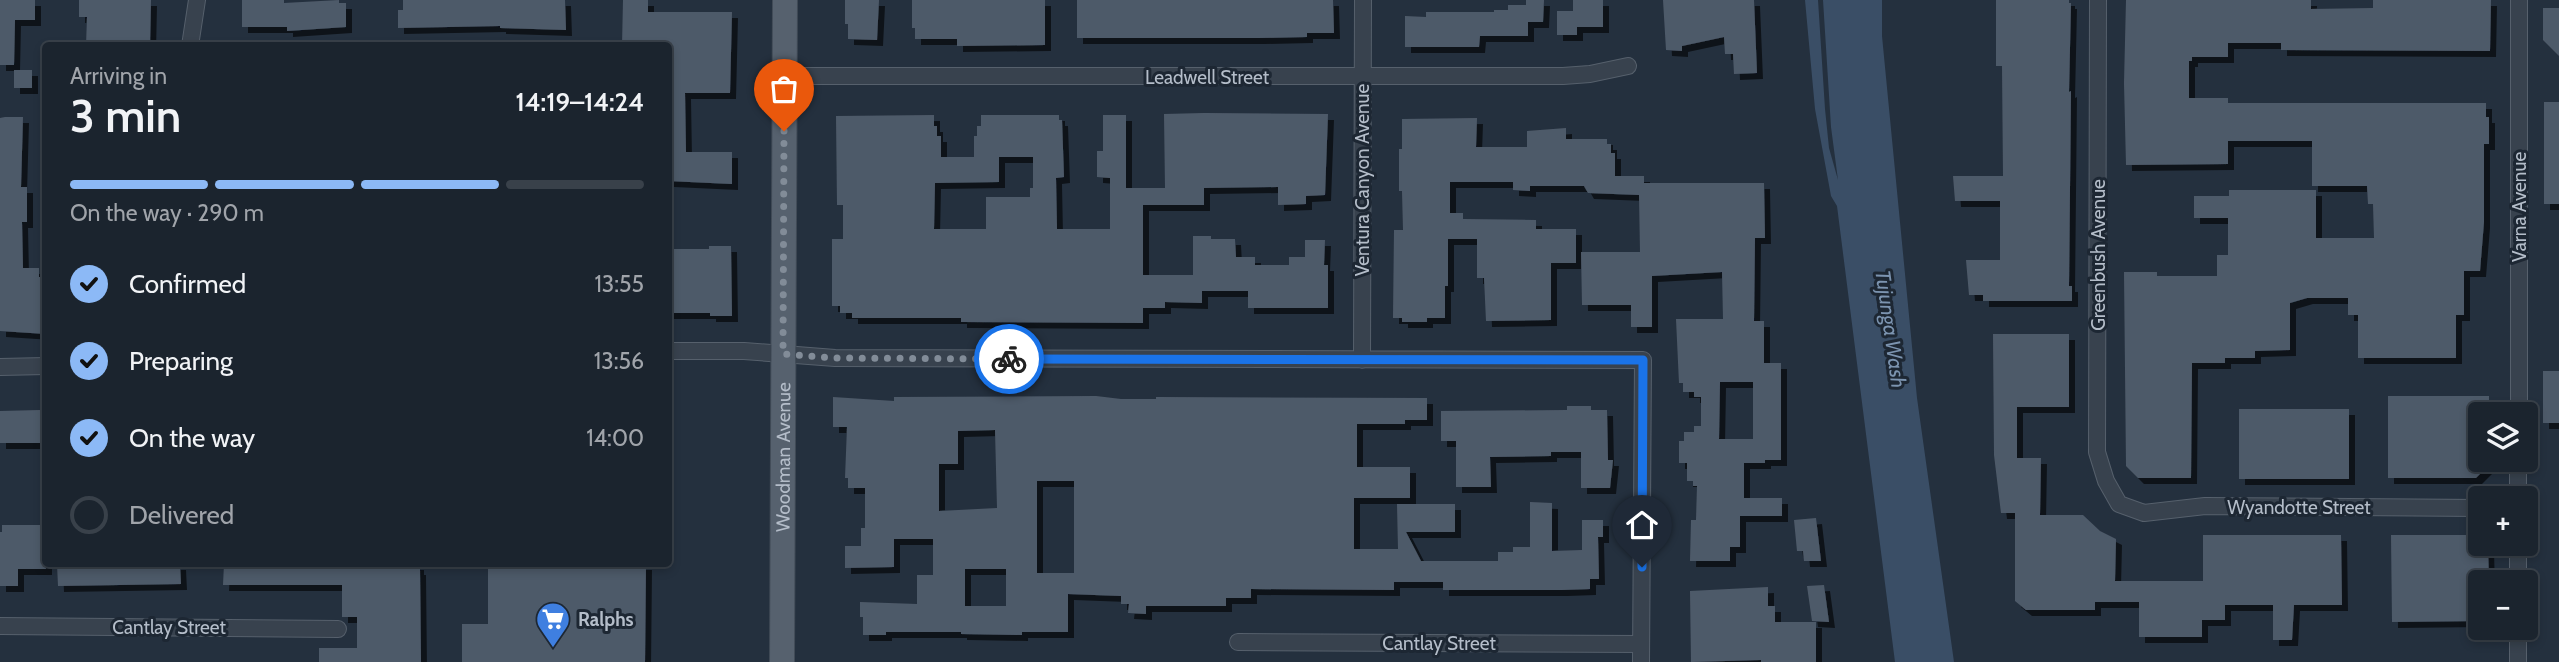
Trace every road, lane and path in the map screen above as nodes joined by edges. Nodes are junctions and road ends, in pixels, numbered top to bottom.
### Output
1 (197, 0) edge
2 (785, 0) edge
3 (1363, 0) edge
4 (2098, 0) edge
5 (2519, 0) edge
6 (191, 42) edge
7 (1628, 66) dead end
8 (784, 76) junction
9 (1362, 76) junction
10 (672, 351) edge
11 (783, 354) junction
12 (1362, 360) junction
13 (42, 366) edge
14 (0, 367) edge
15 (2519, 402) edge
16 (2119, 504) joint
17 (2468, 508) edge
18 (0, 626) edge
19 (338, 629) dead end
20 (2518, 640) edge
21 (1237, 642) dead end
22 (1641, 645) junction
23 (782, 662) edge
24 (1641, 662) edge
25 (2518, 662) edge

1 - 6 street
2 - 8 main road, Woodman Avenue
3 - 9 street, Ventura Canyon Avenue
4 - 16 street, Greenbush Avenue
5 - 15 street, Varna Avenue
7 - 9 street, Leadwell Street
8 - 9 street, Leadwell Street
8 - 11 main road, Woodman Avenue
9 - 12 street, Ventura Canyon Avenue
10 - 11 street
11 - 12 street
11 - 23 main road, Woodman Avenue
12 - 22 street
13 - 14 street
16 - 17 street, Wyandotte Street
18 - 19 street, Cantlay Street
20 - 25 street
21 - 22 street, Cantlay Street
22 - 24 street

